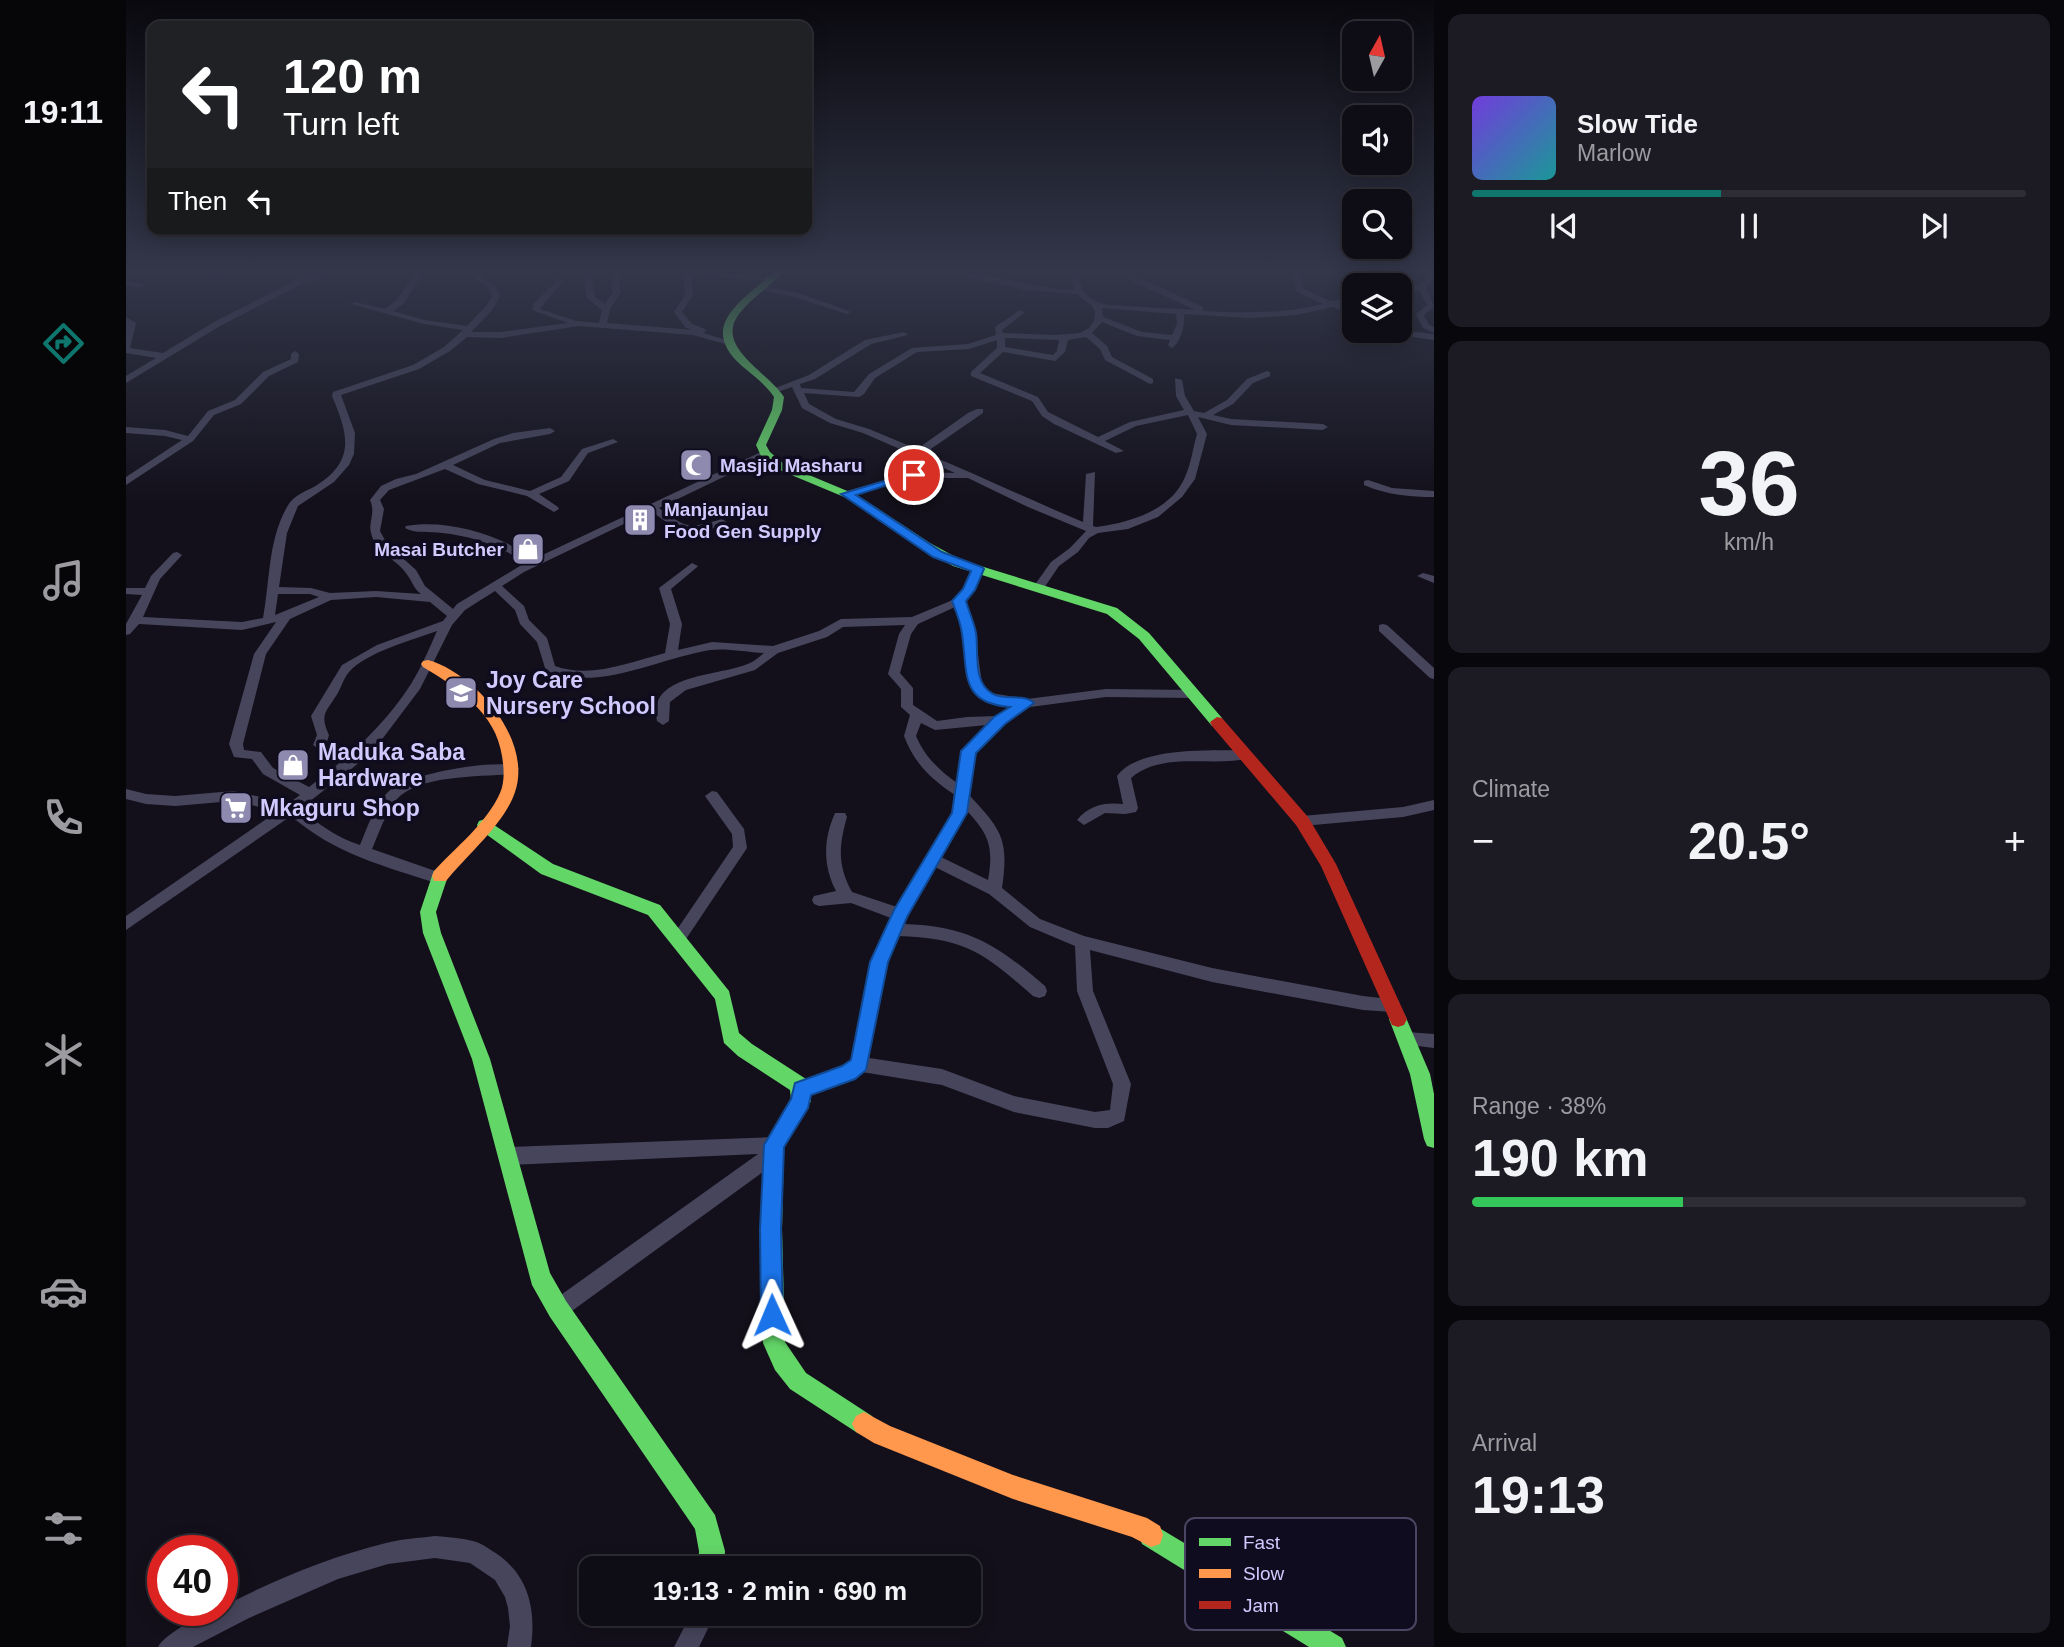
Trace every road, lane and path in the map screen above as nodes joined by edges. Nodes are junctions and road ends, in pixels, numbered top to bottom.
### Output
1 (126, 349) edge
2 (176, 349) edge
3 (444, 349) edge
4 (731, 349) edge
5 (857, 349) edge
6 (930, 349) edge
7 (1001, 349) joint
8 (1062, 349) edge
9 (1105, 349) edge
10 (295, 354) dead end
11 (163, 356) junction
12 (1267, 374) dead end
13 (126, 380) edge
14 (1178, 380) dead end
15 (1150, 381) dead end
16 (796, 387) junction
17 (776, 389) junction
18 (980, 411) dead end
19 (1188, 412) junction
20 (1203, 416) junction
21 (1323, 427) dead end
22 (126, 430) edge
23 (550, 431) dead end
24 (190, 439) junction
25 (613, 442) dead end
26 (1098, 442) junction
27 (1119, 451) dead end
28 (918, 453) junction
29 (764, 454) junction
30 (444, 465) junction
31 (1091, 474) dead end
32 (969, 475) junction
33 (126, 482) edge
34 (1368, 483) dead end
35 (531, 494) junction
36 (847, 494) junction
37 (1434, 494) edge
38 (652, 507) junction
39 (554, 509) dead end
40 (722, 522) dead end
41 (410, 528) dead end
42 (1092, 529) junction
43 (177, 555) dead end
44 (533, 564) junction
45 (692, 566) dead end
46 (978, 569) junction
47 (1040, 586) junction
48 (497, 587) junction
49 (275, 590) junction
50 (126, 591) edge
51 (149, 592) junction
52 (329, 597) junction
53 (433, 599) junction
54 (959, 601) junction
55 (286, 616) junction
56 (450, 619) junction
57 (136, 620) junction
58 (268, 621) junction
59 (914, 621) junction
60 (1384, 628) dead end
61 (126, 631) edge
62 (774, 650) junction
63 (671, 655) junction
64 (428, 664) junction
65 (1434, 675) edge
66 (1194, 694) junction
67 (1027, 703) junction
68 (917, 715) junction
69 (999, 720) junction
70 (663, 721) dead end
71 (320, 745) dead end
72 (1245, 755) junction
73 (512, 769) junction
74 (126, 794) edge
75 (310, 794) junction
76 (712, 796) dead end
77 (964, 796) junction
78 (1434, 805) edge
79 (291, 808) junction
80 (840, 817) dead end
81 (1084, 820) dead end
82 (1302, 821) junction
83 (485, 825) junction
84 (363, 853) junction
85 (931, 859) junction
86 (439, 878) junction
87 (994, 890) junction
88 (845, 895) junction
89 (819, 900) dead end
90 (900, 915) junction
91 (126, 924) edge
92 (892, 930) junction
93 (679, 939) junction
94 (1082, 942) junction
95 (1040, 991) dead end
96 (1392, 1005) junction
97 (1407, 1039) junction
98 (1434, 1041) edge
99 (860, 1064) junction
100 (802, 1089) junction
101 (1434, 1139) edge
102 (773, 1150) junction
103 (509, 1156) junction
104 (558, 1309) junction
105 (712, 1556) edge
106 (1185, 1556) edge
107 (697, 1626) edge
108 (1306, 1630) edge
109 (170, 1647) edge
110 (519, 1647) edge
111 (686, 1647) edge
112 (1334, 1647) edge

1 - 11 street
2 - 11 street
3 - 49 street
4 - 17 street
5 - 16 street
6 - 16 street
7 - 8 street
7 - 26 street
9 - 15 street
10 - 24 street
11 - 13 street
12 - 20 street
14 - 19 street
16 - 17 street
16 - 28 street
17 - 29 street
18 - 28 street
19 - 20 street
19 - 26 street
19 - 42 street
20 - 21 street
22 - 24 street
23 - 30 street
24 - 33 street
25 - 35 street
26 - 27 street
28 - 32 street
29 - 36 street
29 - 38 street
30 - 35 street
30 - 53 street
31 - 42 street
32 - 36 street
32 - 42 street
34 - 37 street
35 - 39 street
36 - 46 street
38 - 40 street
38 - 44 street
41 - 44 street
42 - 47 street
43 - 51 street
44 - 48 street
45 - 63 street
46 - 47 street
46 - 54 street
47 - 66 street
48 - 56 street
48 - 63 street
49 - 52 street
49 - 58 street
50 - 51 street
51 - 57 street
52 - 53 street
52 - 55 street
53 - 56 street
54 - 59 street
54 - 67 street
55 - 58 street
55 - 75 street
56 - 64 street
56 - 71 street
57 - 58 street
57 - 61 street
59 - 62 street
59 - 68 street
60 - 65 street
62 - 63 street
62 - 70 street
64 - 73 street
64 - 75 street
66 - 67 street
66 - 72 street
67 - 69 street
68 - 69 street
68 - 77 street
69 - 77 street
72 - 81 street
72 - 82 street
73 - 83 street
73 - 84 street
74 - 79 street
75 - 79 street
76 - 93 street
77 - 85 street
77 - 87 street
78 - 82 street
79 - 84 street
79 - 91 street
80 - 88 street
82 - 96 street
83 - 86 street
83 - 93 street
84 - 86 street
85 - 87 street
85 - 90 street
86 - 103 street
87 - 94 street
88 - 89 street
88 - 90 street
90 - 92 street
92 - 95 street
92 - 99 street
93 - 100 street
94 - 96 street
94 - 99 street
96 - 97 street
97 - 98 street
97 - 101 street
99 - 100 street
100 - 102 street
102 - 103 street
102 - 104 street
102 - 106 street
103 - 104 street
104 - 105 street
107 - 111 street
108 - 112 street
109 - 110 street

